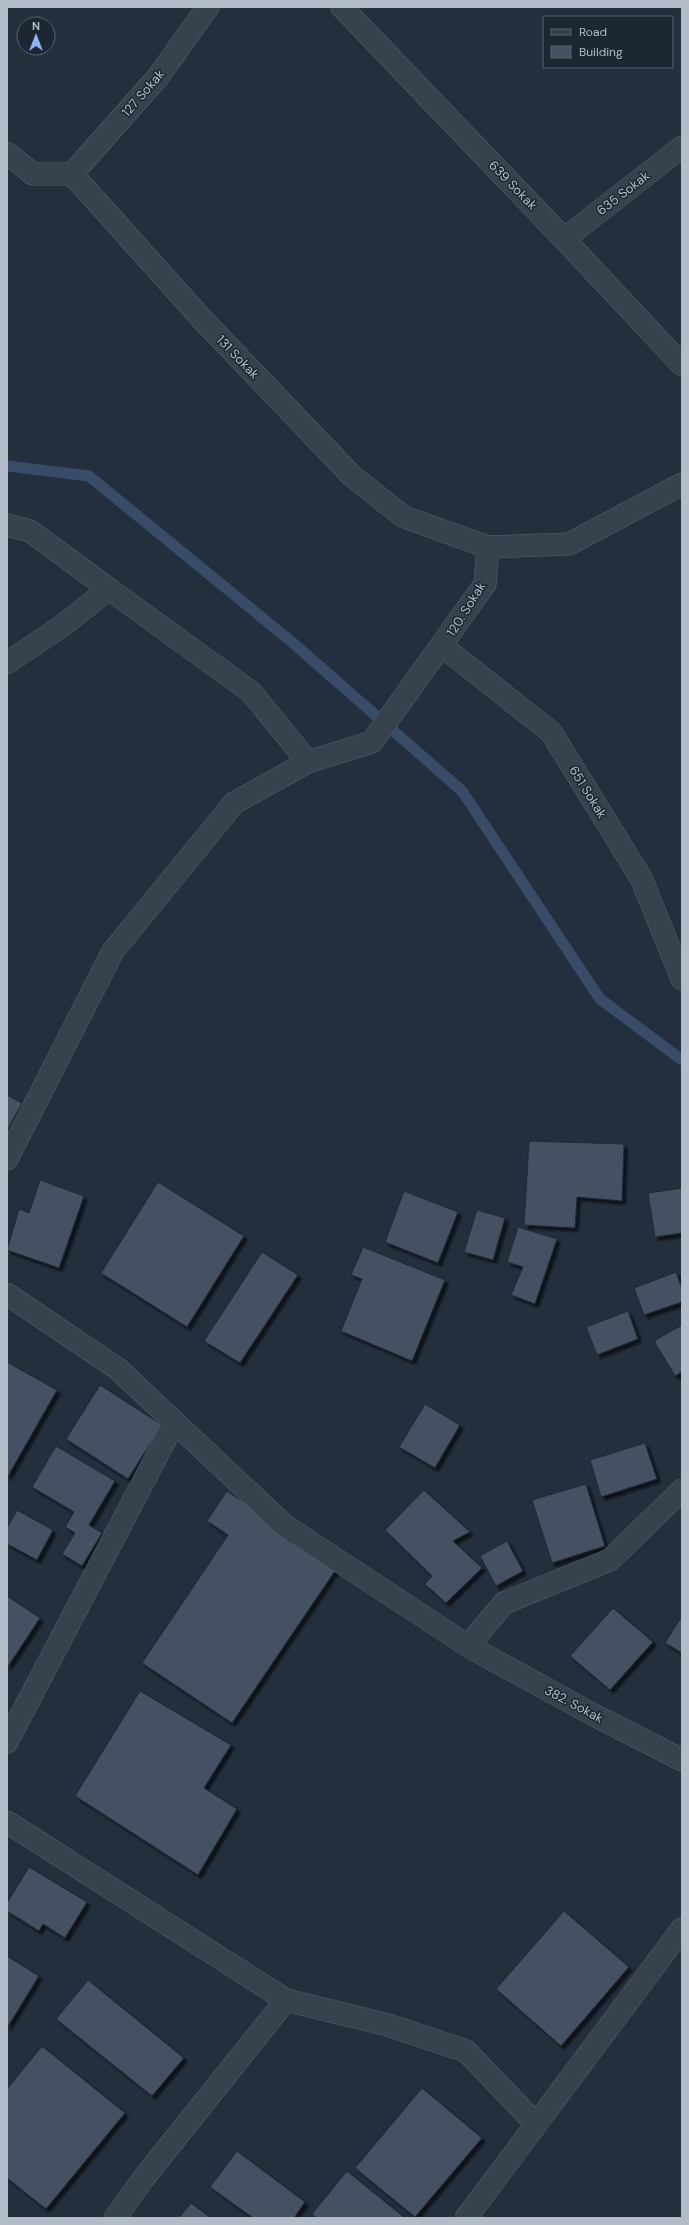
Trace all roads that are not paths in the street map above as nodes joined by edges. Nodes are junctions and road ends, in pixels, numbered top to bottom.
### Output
1 (208, 7) edge
2 (342, 7) edge
3 (682, 147) edge
4 (7, 153) edge
5 (72, 174) junction
6 (564, 239) junction
7 (682, 365) edge
8 (682, 484) edge
9 (7, 525) edge
10 (488, 547) junction
11 (109, 589) junction
12 (442, 646) junction
13 (7, 663) edge
14 (308, 762) junction
15 (682, 979) edge
16 (7, 1159) edge
17 (7, 1294) edge
18 (174, 1423) junction
19 (682, 1490) edge
20 (468, 1646) junction
21 (7, 1742) edge
22 (682, 1760) edge
23 (7, 1822) edge
24 (682, 1929) edge
25 (286, 2000) junction
26 (536, 2124) junction
27 (115, 2218) edge
28 (466, 2218) edge

1 - 5 street, 127 Sokak
2 - 6 street, 639 Sokak
3 - 6 street, 635 Sokak
4 - 5 street
5 - 10 street, 131 Sokak
6 - 7 street, 639 Sokak
8 - 10 street
9 - 11 street
10 - 12 street, 120. Sokak
11 - 13 street
11 - 14 street
12 - 14 street, 120. Sokak
12 - 15 street, 651 Sokak
14 - 16 street, 120. Sokak
17 - 18 street, 382. Sokak
18 - 20 street, 382. Sokak
18 - 21 street
19 - 20 street
20 - 22 street, 382. Sokak
23 - 25 street
24 - 26 street
25 - 26 street
25 - 27 street
26 - 28 street

